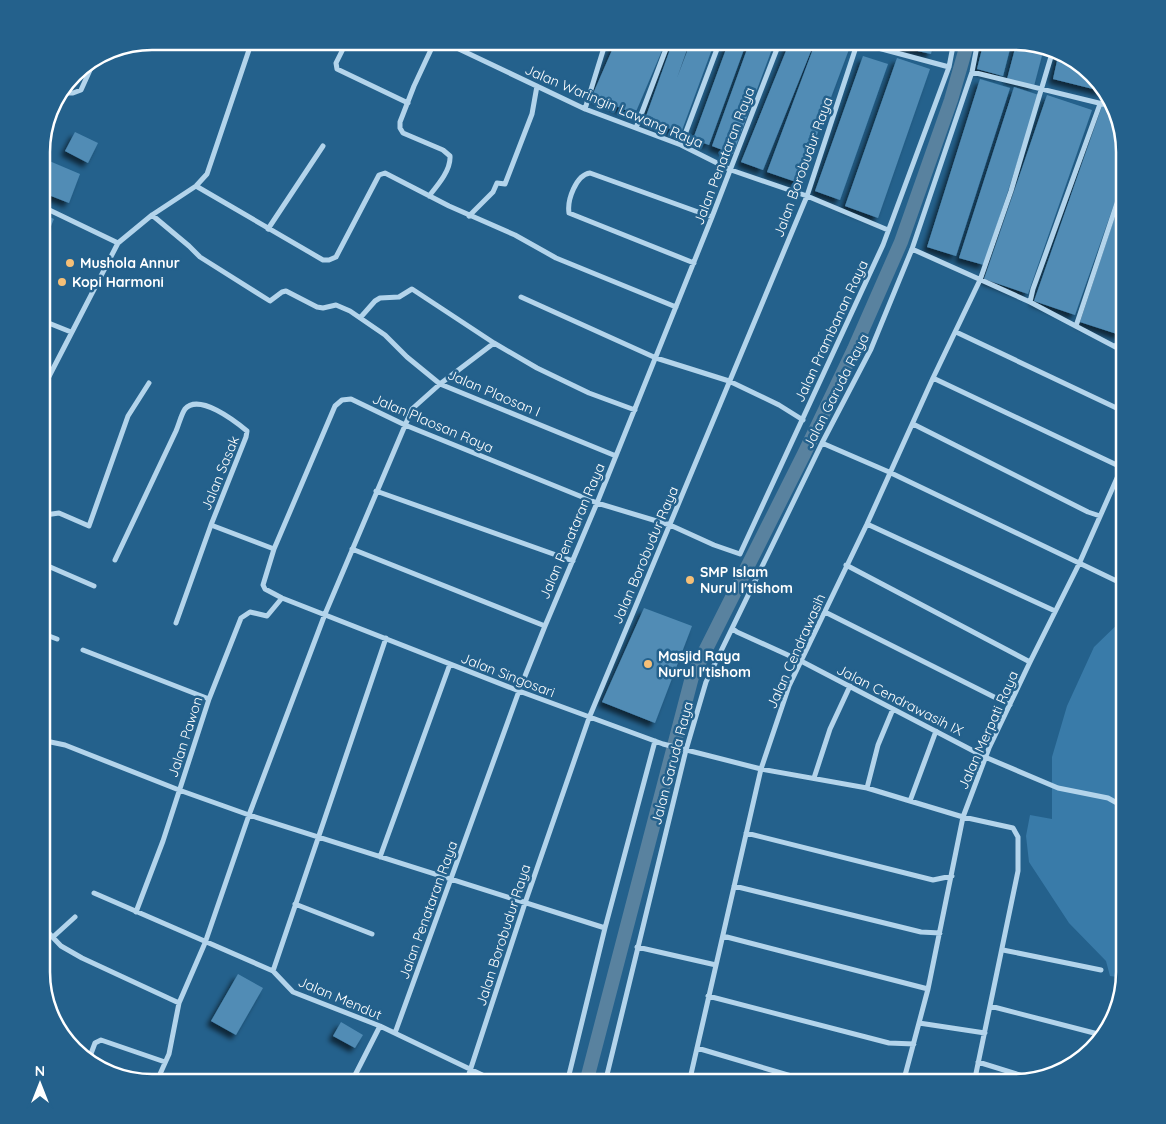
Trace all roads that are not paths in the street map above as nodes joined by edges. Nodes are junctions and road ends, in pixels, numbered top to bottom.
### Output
1 (249, 50) edge
2 (343, 50) edge
3 (431, 50) edge
4 (461, 50) edge
5 (603, 50) edge
6 (666, 50) edge
7 (717, 50) edge
8 (777, 50) edge
9 (853, 50) edge
10 (886, 50) edge
11 (952, 50) edge
12 (976, 50) edge
13 (1051, 57) edge
14 (949, 67) junction
15 (89, 72) edge
16 (972, 72) junction
17 (537, 86) junction
18 (1041, 90) junction
19 (69, 93) edge
20 (408, 103) junction
21 (1100, 104) junction
22 (1104, 105) edge
23 (584, 109) junction
24 (636, 128) junction
25 (681, 145) junction
26 (323, 146) dead end
27 (731, 170) junction
28 (196, 186) junction
29 (429, 196) junction
30 (807, 196) junction
31 (1116, 206) edge
32 (50, 210) edge
33 (152, 215) junction
34 (469, 216) junction
35 (712, 217) junction
36 (268, 229) junction
37 (888, 230) junction
38 (118, 243) junction
39 (912, 249) junction
40 (694, 263) junction
41 (980, 280) junction
42 (521, 297) dead end
43 (1030, 302) junction
44 (676, 307) junction
45 (360, 318) junction
46 (50, 323) edge
47 (1076, 326) junction
48 (71, 332) junction
49 (956, 332) junction
50 (494, 343) junction
51 (1116, 347) edge
52 (656, 358) junction
53 (50, 374) edge
54 (933, 378) junction
55 (730, 381) junction
56 (149, 383) dead end
57 (440, 384) junction
58 (1116, 408) edge
59 (635, 410) junction
60 (803, 420) junction
61 (913, 424) junction
62 (405, 425) junction
63 (822, 443) junction
64 (616, 456) junction
65 (1116, 465) edge
66 (889, 472) junction
67 (1116, 479) edge
68 (376, 490) junction
69 (597, 503) junction
70 (50, 514) edge
71 (1100, 516) junction
72 (867, 524) junction
73 (211, 525) junction
74 (670, 525) junction
75 (274, 549) junction
76 (352, 549) junction
77 (115, 560) dead end
78 (572, 562) junction
79 (1079, 564) junction
80 (846, 565) junction
81 (50, 567) edge
82 (1116, 581) edge
83 (94, 586) dead end
84 (282, 598) junction
85 (1055, 611) junction
86 (825, 612) junction
87 (325, 614) junction
88 (176, 624) dead end
89 (544, 626) junction
90 (733, 629) junction
91 (50, 636) edge
92 (386, 638) junction
93 (57, 639) dead end
94 (83, 650) dead end
95 (801, 661) junction
96 (1030, 662) junction
97 (450, 664) junction
98 (850, 686) junction
99 (519, 691) junction
100 (209, 699) junction
101 (1010, 705) junction
102 (893, 709) junction
103 (589, 718) junction
104 (936, 731) junction
105 (655, 740) junction
106 (50, 742) edge
107 (686, 750) junction
108 (985, 757) junction
109 (761, 769) junction
110 (814, 778) junction
111 (867, 788) junction
112 (179, 790) junction
113 (910, 801) junction
114 (1116, 803) dead end
115 (249, 815) junction
116 (963, 817) junction
117 (746, 833) junction
118 (318, 836) junction
119 (380, 857) junction
120 (952, 876) junction
121 (451, 880) junction
122 (734, 886) junction
123 (94, 893) dead end
124 (525, 902) junction
125 (295, 904) junction
126 (136, 912) junction
127 (74, 917) dead end
128 (605, 928) junction
129 (940, 933) junction
130 (50, 934) edge
131 (372, 934) dead end
132 (723, 936) junction
133 (53, 937) junction
134 (205, 943) junction
135 (637, 947) junction
136 (1002, 950) junction
137 (716, 965) junction
138 (1101, 970) dead end
139 (272, 971) junction
140 (928, 989) junction
141 (708, 996) junction
142 (179, 1003) junction
143 (990, 1006) junction
144 (919, 1023) junction
145 (380, 1026) junction
146 (395, 1033) junction
147 (985, 1033) junction
148 (1095, 1033) edge
149 (914, 1044) junction
150 (697, 1048) junction
151 (91, 1054) edge
152 (165, 1062) junction
153 (978, 1062) junction
154 (470, 1070) junction
155 (160, 1074) edge
156 (356, 1074) edge
157 (469, 1074) edge
158 (479, 1074) edge
159 (569, 1074) edge
160 (607, 1074) edge
161 (691, 1074) edge
162 (785, 1074) edge
163 (906, 1074) edge
164 (976, 1074) edge
165 (1016, 1074) edge

1 - 28 street
2 - 20 street
3 - 20 street
4 - 17 street, Jalan Waringin Lawang Raya
5 - 23 street
6 - 24 street
7 - 25 street
8 - 27 street, Jalan Penataran Raya
9 - 30 street, Jalan Borobudur Raya
10 - 14 street
11 - 14 street, Jalan Prambanan Raya
12 - 16 street, Jalan Garuda Raya
13 - 18 street, Jalan Cendrawasih
14 - 37 street, Jalan Prambanan Raya
15 - 19 street
16 - 18 street
16 - 39 street, Jalan Garuda Raya
17 - 23 street, Jalan Waringin Lawang Raya
17 - 34 street
18 - 21 street
18 - 41 street, Jalan Cendrawasih
20 - 29 street
21 - 22 street
21 - 43 street
23 - 24 street, Jalan Waringin Lawang Raya
24 - 25 street, Jalan Waringin Lawang Raya
25 - 27 street, Jalan Waringin Lawang Raya
26 - 36 street
27 - 30 street, Jalan Waringin Lawang Raya
27 - 35 street, Jalan Penataran Raya
28 - 33 street
28 - 36 street
29 - 34 street
29 - 36 street
30 - 37 street, Jalan Waringin Lawang Raya
30 - 55 street, Jalan Borobudur Raya
31 - 47 street
32 - 38 street
33 - 38 street
33 - 45 street, Jalan Plaosan I
34 - 44 street
35 - 40 street, Jalan Penataran Raya
35 - 40 street
37 - 60 street, Jalan Prambanan Raya
38 - 48 street
39 - 41 street
39 - 63 street, Jalan Garuda Raya
40 - 44 street, Jalan Penataran Raya
41 - 43 street
41 - 49 street, Jalan Cendrawasih
42 - 52 street
43 - 47 street
44 - 52 street, Jalan Penataran Raya
45 - 50 street
45 - 57 street, Jalan Plaosan I
46 - 48 street
47 - 51 street
48 - 53 street
49 - 54 street, Jalan Cendrawasih
49 - 58 street
50 - 57 street
50 - 59 street
52 - 55 street
52 - 59 street, Jalan Penataran Raya
54 - 61 street, Jalan Cendrawasih
54 - 65 street
55 - 60 street
55 - 74 street, Jalan Borobudur Raya
56 - 70 street
57 - 62 street
57 - 64 street, Jalan Plaosan I
59 - 64 street, Jalan Penataran Raya
60 - 74 street, Jalan Prambanan Raya
61 - 66 street, Jalan Cendrawasih
61 - 71 street
62 - 68 street
62 - 69 street, Jalan Plaosan Raya
62 - 75 street, Jalan Plaosan Raya
63 - 66 street
63 - 90 street, Jalan Garuda Raya
64 - 69 street, Jalan Penataran Raya
66 - 72 street, Jalan Cendrawasih
66 - 79 street
67 - 71 street, Jalan Merpati Raya
68 - 76 street
68 - 78 street
69 - 74 street, Jalan Plaosan Raya
69 - 78 street, Jalan Penataran Raya
71 - 79 street, Jalan Merpati Raya
72 - 80 street, Jalan Cendrawasih
72 - 85 street
73 - 75 street, Jalan Sasak
73 - 77 street, Jalan Sasak
73 - 88 street
74 - 103 street, Jalan Borobudur Raya
75 - 84 street
76 - 87 street
76 - 89 street
78 - 89 street, Jalan Penataran Raya
79 - 82 street
79 - 85 street, Jalan Merpati Raya
80 - 86 street, Jalan Cendrawasih
80 - 96 street
81 - 83 street
84 - 87 street
84 - 100 street, Jalan Pawon
85 - 96 street, Jalan Merpati Raya
86 - 95 street, Jalan Cendrawasih
86 - 101 street
87 - 92 street, Jalan Singosari
87 - 115 street
89 - 99 street, Jalan Penataran Raya
90 - 95 street, Jalan Cendrawasih IX
90 - 107 street, Jalan Garuda Raya
91 - 93 street
92 - 97 street, Jalan Singosari
92 - 118 street
94 - 100 street
95 - 98 street, Jalan Cendrawasih IX
95 - 109 street, Jalan Cendrawasih
96 - 101 street, Jalan Merpati Raya
97 - 99 street, Jalan Singosari
97 - 119 street
98 - 102 street, Jalan Cendrawasih IX
98 - 110 street
99 - 103 street, Jalan Singosari
99 - 121 street, Jalan Penataran Raya
100 - 112 street, Jalan Pawon
101 - 108 street, Jalan Merpati Raya
102 - 104 street, Jalan Cendrawasih IX
102 - 111 street
103 - 105 street, Jalan Singosari
103 - 124 street, Jalan Borobudur Raya
104 - 108 street, Jalan Cendrawasih IX
104 - 113 street
105 - 107 street, Jalan Singosari
105 - 128 street
106 - 112 street
107 - 109 street, Jalan Singosari
107 - 135 street, Jalan Garuda Raya
108 - 114 street, Jalan Cendrawasih IX
108 - 116 street, Jalan Merpati Raya
109 - 110 street, Jalan Singosari
109 - 117 street, Jalan Cendrawasih
110 - 111 street, Jalan Singosari
111 - 113 street, Jalan Singosari
112 - 115 street
112 - 126 street, Jalan Pawon
113 - 116 street, Jalan Singosari
115 - 118 street
115 - 134 street
116 - 120 street, Jalan Merpati Raya
116 - 136 street, Jalan Singosari
117 - 120 street
117 - 122 street, Jalan Cendrawasih
118 - 119 street
118 - 125 street
119 - 121 street
120 - 129 street, Jalan Merpati Raya
121 - 124 street
121 - 146 street, Jalan Penataran Raya
122 - 129 street
122 - 132 street, Jalan Cendrawasih
123 - 126 street, Jalan Mendut
124 - 128 street
124 - 154 street, Jalan Borobudur Raya
125 - 131 street
125 - 139 street
126 - 134 street, Jalan Mendut
127 - 133 street
128 - 159 street
129 - 140 street, Jalan Merpati Raya
130 - 133 street
132 - 137 street, Jalan Cendrawasih
132 - 140 street
133 - 142 street
134 - 139 street, Jalan Mendut
134 - 142 street
135 - 137 street
135 - 160 street, Jalan Garuda Raya
136 - 138 street
136 - 143 street, Jalan Singosari
137 - 141 street, Jalan Cendrawasih
139 - 145 street, Jalan Mendut
140 - 144 street, Jalan Merpati Raya
141 - 149 street
141 - 150 street, Jalan Cendrawasih
142 - 152 street
143 - 147 street, Jalan Singosari
143 - 148 street
144 - 147 street
144 - 149 street, Jalan Merpati Raya
145 - 146 street, Jalan Mendut
145 - 156 street
146 - 154 street, Jalan Mendut
147 - 153 street, Jalan Singosari
149 - 163 street, Jalan Merpati Raya
150 - 161 street, Jalan Cendrawasih
150 - 162 street
151 - 152 street
152 - 155 street
153 - 164 street, Jalan Singosari
153 - 165 street
154 - 157 street, Jalan Borobudur Raya
154 - 158 street, Jalan Mendut

